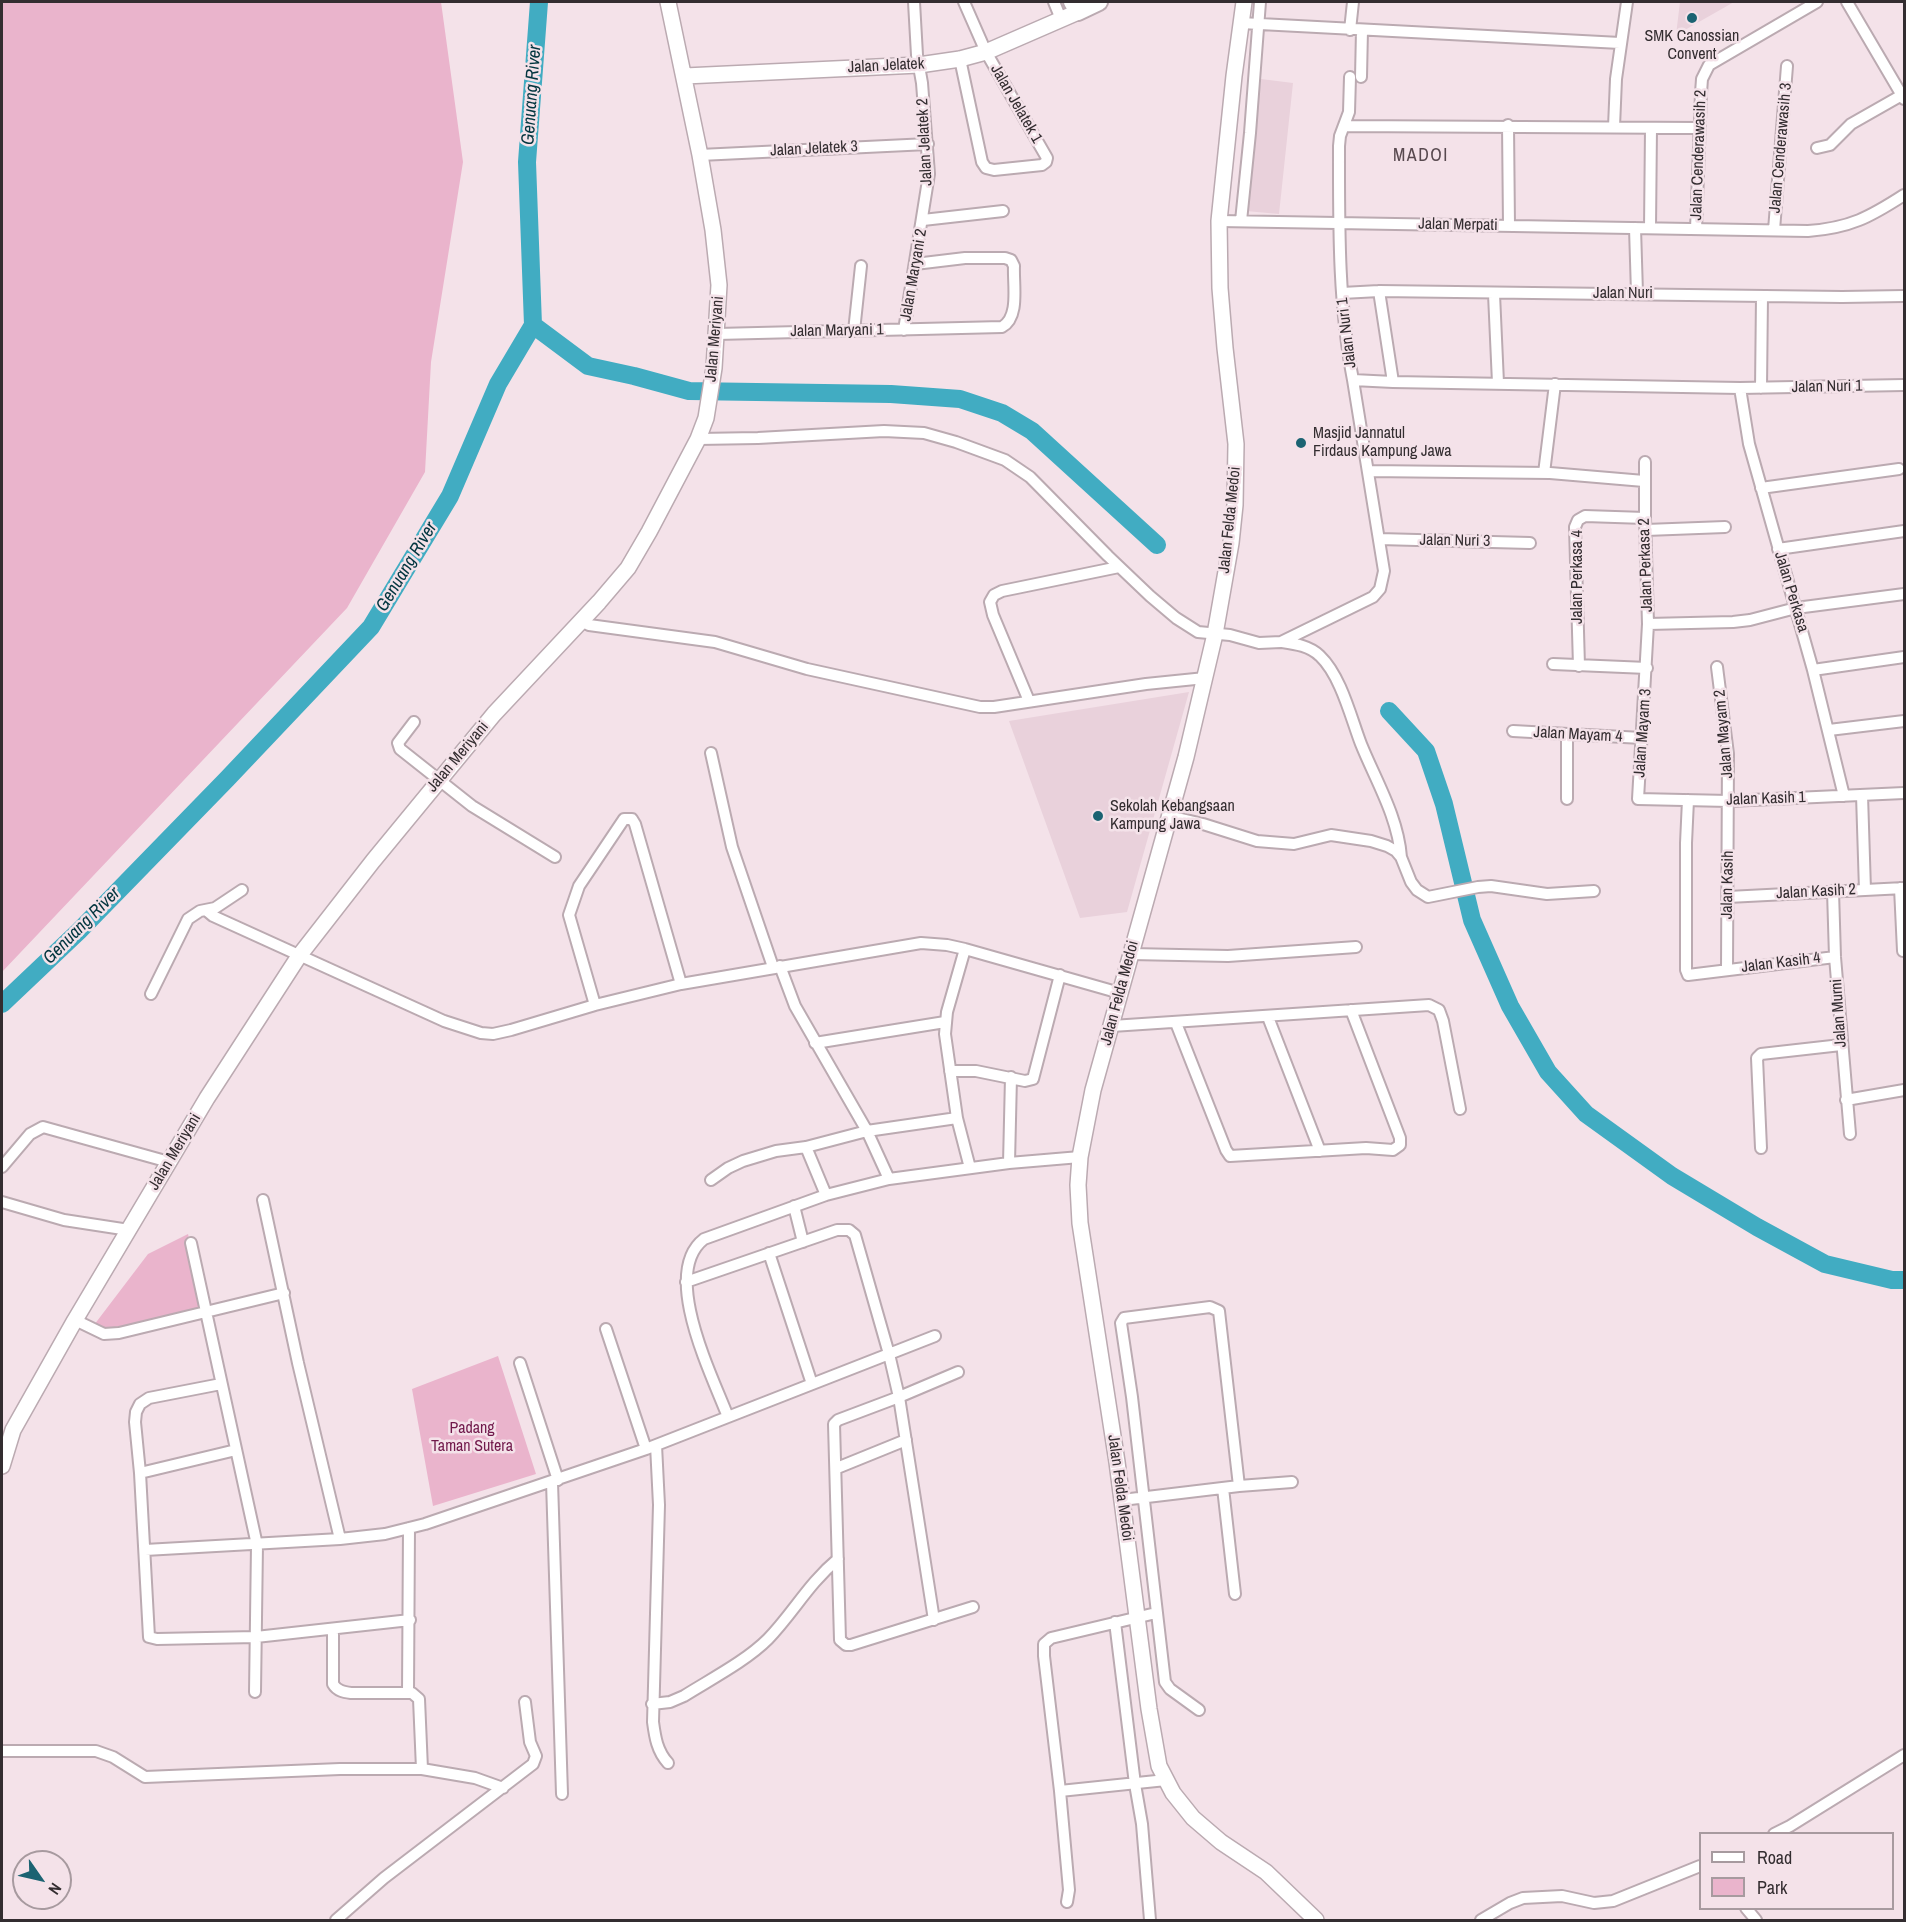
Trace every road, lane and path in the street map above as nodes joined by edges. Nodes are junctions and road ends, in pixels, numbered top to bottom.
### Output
1 (668, 2) edge
2 (914, 2) edge
3 (964, 2) edge
4 (1054, 2) edge
5 (1244, 2) edge
6 (1260, 2) edge
7 (1353, 2) edge
8 (1627, 2) edge
9 (1817, 2) edge
10 (1847, 2) edge
11 (1084, 5) edge
12 (1061, 19) junction
13 (1241, 23) junction
14 (1258, 23) junction
15 (1350, 30) junction
16 (1362, 30) junction
17 (1620, 43) junction
18 (986, 52) junction
19 (960, 59) junction
20 (919, 65) junction
21 (1787, 66) dead end
22 (685, 76) junction
23 (1903, 97) edge
24 (1344, 126) junction
25 (1508, 126) junction
26 (1614, 127) junction
27 (1651, 128) junction
28 (1699, 128) junction
29 (928, 144) junction
30 (1816, 148) dead end
31 (700, 155) junction
32 (1905, 195) edge
33 (1003, 211) dead end
34 (923, 220) junction
35 (1219, 221) junction
36 (1241, 221) junction
37 (1339, 223) junction
38 (1509, 225) junction
39 (1635, 228) junction
40 (1650, 228) junction
41 (1696, 229) junction
42 (1774, 230) junction
43 (915, 264) junction
44 (861, 266) dead end
45 (1379, 291) junction
46 (1342, 293) junction
47 (1637, 293) junction
48 (1494, 294) junction
49 (1762, 296) junction
50 (1905, 296) edge
51 (904, 330) junction
52 (854, 331) junction
53 (717, 334) junction
54 (1353, 380) junction
55 (1393, 382) junction
56 (1498, 383) junction
57 (1555, 384) junction
58 (1905, 385) edge
59 (1740, 388) junction
60 (1761, 388) junction
61 (698, 439) junction
62 (1645, 462) dead end
63 (1899, 469) dead end
64 (1368, 471) junction
65 (1547, 473) junction
66 (1644, 481) junction
67 (1761, 488) junction
68 (1645, 518) junction
69 (1725, 527) dead end
70 (1646, 530) junction
71 (1905, 531) edge
72 (1379, 539) junction
73 (1530, 543) dead end
74 (1778, 549) junction
75 (1119, 567) junction
76 (1905, 594) edge
77 (1796, 608) junction
78 (581, 621) junction
79 (1648, 624) junction
80 (1215, 634) junction
81 (1281, 642) junction
82 (1905, 657) edge
83 (1553, 664) dead end
84 (1579, 666) junction
85 (1717, 667) dead end
86 (1647, 668) junction
87 (1813, 670) junction
88 (1205, 678) junction
89 (1029, 701) junction
90 (1905, 721) edge
91 (414, 722) dead end
92 (1829, 730) junction
93 (1513, 731) dead end
94 (1568, 735) junction
95 (1642, 738) junction
96 (711, 753) dead end
97 (439, 781) junction
98 (1905, 793) edge
99 (1862, 795) junction
100 (1844, 796) junction
101 (1567, 799) dead end
102 (1638, 799) joint
103 (1688, 800) junction
104 (1729, 801) junction
105 (1169, 816) junction
106 (555, 857) dead end
107 (1401, 857) junction
108 (1903, 888) edge
109 (242, 890) dead end
110 (1865, 890) junction
111 (1594, 891) dead end
112 (1833, 891) junction
113 (1728, 897) junction
114 (207, 911) junction
115 (1356, 946) dead end
116 (965, 949) junction
117 (1903, 951) dead end
118 (1131, 954) junction
119 (299, 956) junction
120 (1835, 957) junction
121 (777, 966) junction
122 (1727, 970) junction
123 (1060, 975) junction
124 (681, 984) junction
125 (1120, 993) junction
126 (151, 994) dead end
127 (595, 1005) junction
128 (1351, 1010) junction
129 (1268, 1017) junction
130 (945, 1022) junction
131 (1176, 1023) junction
132 (1112, 1026) junction
133 (815, 1043) junction
134 (1841, 1045) junction
135 (950, 1071) junction
136 (1011, 1077) junction
137 (1905, 1090) edge
138 (1846, 1100) junction
139 (1460, 1109) dead end
140 (957, 1118) junction
141 (867, 1131) junction
142 (1850, 1134) dead end
143 (806, 1147) junction
144 (1761, 1148) dead end
145 (1320, 1151) junction
146 (1080, 1157) junction
147 (169, 1162) junction
148 (1009, 1163) junction
149 (2, 1167) edge
150 (970, 1168) junction
151 (889, 1179) junction
152 (711, 1180) dead end
153 (826, 1195) junction
154 (263, 1200) dead end
155 (2, 1203) edge
156 (794, 1206) junction
157 (129, 1230) junction
158 (803, 1242) junction
159 (191, 1243) dead end
160 (769, 1253) junction
161 (686, 1282) junction
162 (284, 1293) junction
163 (207, 1313) junction
164 (75, 1320) junction
165 (606, 1329) dead end
166 (935, 1336) dead end
167 (889, 1354) junction
168 (520, 1363) dead end
169 (958, 1371) dead end
170 (221, 1384) junction
171 (812, 1384) junction
172 (899, 1397) junction
173 (728, 1416) junction
174 (906, 1440) junction
175 (651, 1447) junction
176 (236, 1450) junction
177 (2, 1466) edge
178 (837, 1468) junction
179 (140, 1473) junction
180 (555, 1481) junction
181 (1292, 1482) dead end
182 (1239, 1486) junction
183 (1223, 1488) junction
184 (1144, 1498) junction
185 (1122, 1500) junction
186 (409, 1528) junction
187 (340, 1539) junction
188 (257, 1545) junction
189 (145, 1550) junction
190 (838, 1559) junction
191 (1235, 1594) dead end
192 (974, 1607) dead end
193 (1156, 1613) junction
194 (1137, 1616) junction
195 (410, 1620) junction
196 (934, 1620) junction
197 (1115, 1623) junction
198 (333, 1629) junction
199 (256, 1637) junction
200 (255, 1692) dead end
201 (408, 1693) junction
202 (525, 1702) dead end
203 (652, 1704) junction
204 (1199, 1710) dead end
205 (2, 1750) edge
206 (1905, 1755) edge
207 (668, 1762) dead end
208 (422, 1769) junction
209 (1166, 1780) junction
210 (1135, 1784) junction
211 (503, 1788) junction
212 (1060, 1791) junction
213 (562, 1794) dead end
214 (1776, 1832) edge
215 (1699, 1866) edge
216 (1067, 1902) dead end
217 (1313, 1919) edge
218 (336, 1920) edge
219 (1150, 1920) edge
220 (1480, 1920) edge

1 - 22 street, Jalan Meriyani
2 - 20 street, Jalan Jelatek 2
3 - 18 street
4 - 12 street
5 - 13 street, Jalan Felda Medoi
6 - 14 street
7 - 15 street
8 - 17 street
9 - 28 street, Jalan Cenderawasih 2
10 - 23 street
11 - 12 street, Jalan Jelatek
12 - 18 street, Jalan Jelatek
13 - 14 street
13 - 35 street, Jalan Felda Medoi
14 - 15 street
14 - 36 street
15 - 16 street
16 - 17 street
16 - 24 street, Jalan Nuri 1
17 - 26 street
18 - 19 street, Jalan Jelatek
18 - 19 street, Jalan Jelatek 1
19 - 20 street, Jalan Jelatek
20 - 22 street, Jalan Jelatek
20 - 29 street, Jalan Jelatek 2
21 - 42 street, Jalan Cenderawasih 3
22 - 31 street, Jalan Meriyani
23 - 30 street
24 - 25 street
24 - 37 street, Jalan Nuri 1
25 - 26 street
25 - 38 street
26 - 27 street
27 - 28 street
27 - 40 street
28 - 41 street, Jalan Cenderawasih 2
29 - 31 street, Jalan Jelatek 3
29 - 34 street, Jalan Jelatek 2
31 - 53 street, Jalan Meriyani
32 - 42 street, Jalan Merpati
33 - 34 street
34 - 43 street, Jalan Maryani 2
35 - 36 street, Jalan Merpati
35 - 80 street, Jalan Felda Medoi
36 - 37 street, Jalan Merpati
37 - 38 street, Jalan Merpati
37 - 46 street, Jalan Nuri 1
38 - 39 street, Jalan Merpati
39 - 40 street, Jalan Merpati
39 - 47 street
40 - 41 street, Jalan Merpati
41 - 42 street, Jalan Merpati
43 - 51 street, Jalan Maryani 2
43 - 51 street, Jalan Maryani 1
44 - 52 street
45 - 46 street, Jalan Nuri
45 - 48 street, Jalan Nuri
45 - 55 street
46 - 54 street, Jalan Nuri 1
47 - 48 street, Jalan Nuri
47 - 49 street, Jalan Nuri
48 - 56 street
49 - 50 street, Jalan Nuri
49 - 60 street
51 - 52 street, Jalan Maryani 1
52 - 53 street, Jalan Maryani 1
53 - 61 street, Jalan Meriyani
54 - 55 street, Jalan Nuri 1
54 - 64 street
55 - 56 street, Jalan Nuri 1
56 - 57 street, Jalan Nuri 1
57 - 59 street, Jalan Nuri 1
57 - 65 street
58 - 60 street, Jalan Nuri 1
59 - 60 street, Jalan Nuri 1
59 - 67 street, Jalan Perkasa
61 - 75 street
61 - 78 street, Jalan Meriyani
62 - 66 street, Jalan Perkasa 2
63 - 67 street
64 - 65 street
64 - 72 street
65 - 66 street
66 - 68 street, Jalan Perkasa 2
67 - 74 street, Jalan Perkasa
68 - 70 street, Jalan Perkasa 2
68 - 84 street, Jalan Perkasa 4
69 - 70 street
70 - 79 street, Jalan Perkasa 2
71 - 74 street
72 - 73 street, Jalan Nuri 3
72 - 81 street
74 - 77 street, Jalan Perkasa
75 - 80 street
75 - 89 street
76 - 77 street
77 - 79 street
77 - 87 street, Jalan Perkasa
78 - 89 street
78 - 97 street, Jalan Meriyani
79 - 86 street, Jalan Perkasa 2
80 - 81 street
80 - 88 street, Jalan Felda Medoi
81 - 107 street
82 - 87 street
83 - 84 street
84 - 86 street
85 - 104 street, Jalan Mayam 2
86 - 95 street, Jalan Mayam 3
87 - 92 street, Jalan Perkasa
88 - 89 street
88 - 105 street, Jalan Felda Medoi
90 - 92 street
91 - 97 street
92 - 100 street, Jalan Perkasa
93 - 94 street, Jalan Mayam 4
94 - 95 street, Jalan Mayam 4
94 - 101 street
95 - 102 street, Jalan Mayam 3
96 - 121 street
97 - 106 street
97 - 119 street, Jalan Meriyani
98 - 99 street, Jalan Kasih 1
99 - 100 street, Jalan Kasih 1
99 - 110 street
100 - 104 street, Jalan Kasih 1
102 - 103 street, Jalan Kasih 1
103 - 104 street, Jalan Kasih 1
103 - 122 street, Jalan Kasih 4
104 - 113 street, Jalan Kasih
105 - 107 street
105 - 118 street, Jalan Felda Medoi
107 - 111 street
108 - 110 street, Jalan Kasih 2
108 - 117 street
109 - 114 street
110 - 112 street, Jalan Kasih 2
112 - 113 street, Jalan Kasih 2
112 - 120 street, Jalan Murni
113 - 122 street, Jalan Kasih
114 - 119 street
114 - 126 street
115 - 118 street
116 - 121 street
116 - 123 street
116 - 130 street
118 - 125 street, Jalan Felda Medoi
119 - 127 street
119 - 147 street, Jalan Meriyani
120 - 122 street, Jalan Kasih 4
120 - 134 street, Jalan Murni
121 - 124 street
121 - 133 street
123 - 125 street
123 - 136 street
124 - 127 street
124 - 127 street
125 - 132 street, Jalan Felda Medoi
128 - 129 street
128 - 139 street
128 - 145 street
129 - 131 street
129 - 145 street
130 - 133 street
130 - 135 street
131 - 132 street
131 - 145 street
132 - 146 street, Jalan Felda Medoi
133 - 141 street
134 - 138 street, Jalan Murni
134 - 144 street
135 - 136 street
135 - 140 street
136 - 148 street
137 - 138 street
138 - 142 street, Jalan Murni
140 - 141 street
140 - 150 street
141 - 143 street
141 - 151 street
143 - 152 street
143 - 153 street
146 - 148 street
146 - 185 street, Jalan Felda Medoi
147 - 149 street
147 - 157 street, Jalan Meriyani
148 - 150 street
150 - 151 street
151 - 153 street
153 - 156 street
154 - 162 street
155 - 157 street
156 - 158 street
156 - 161 street
157 - 164 street, Jalan Meriyani
158 - 160 street
158 - 167 street
159 - 163 street
160 - 161 street
160 - 171 street
161 - 173 street
162 - 163 street
162 - 187 street
163 - 164 street
163 - 170 street
164 - 177 street, Jalan Meriyani
165 - 175 street
166 - 167 street
167 - 171 street
167 - 172 street
168 - 180 street
169 - 172 street
170 - 176 street
170 - 179 street
171 - 173 street
172 - 174 street
172 - 178 street
173 - 175 street
174 - 178 street
174 - 196 street
175 - 180 street
175 - 203 street
176 - 179 street
176 - 188 street
178 - 190 street
179 - 189 street
180 - 186 street
180 - 213 street
181 - 182 street
182 - 183 street
182 - 184 street
183 - 184 street
183 - 191 street
184 - 185 street
184 - 193 street
185 - 194 street, Jalan Felda Medoi
186 - 187 street
186 - 195 street
187 - 188 street
188 - 189 street
188 - 199 street
189 - 199 street
190 - 196 street
190 - 203 street
192 - 196 street
193 - 194 street
193 - 204 street
194 - 197 street
194 - 209 street, Jalan Felda Medoi
195 - 198 street
195 - 201 street
197 - 210 street
197 - 212 street
198 - 199 street
198 - 201 street
199 - 200 street
201 - 208 street
202 - 211 street
203 - 207 street
205 - 208 street
206 - 214 street
208 - 211 street
209 - 210 street
209 - 217 street, Jalan Felda Medoi
210 - 212 street
210 - 219 street
211 - 218 street
212 - 216 street
215 - 220 street

